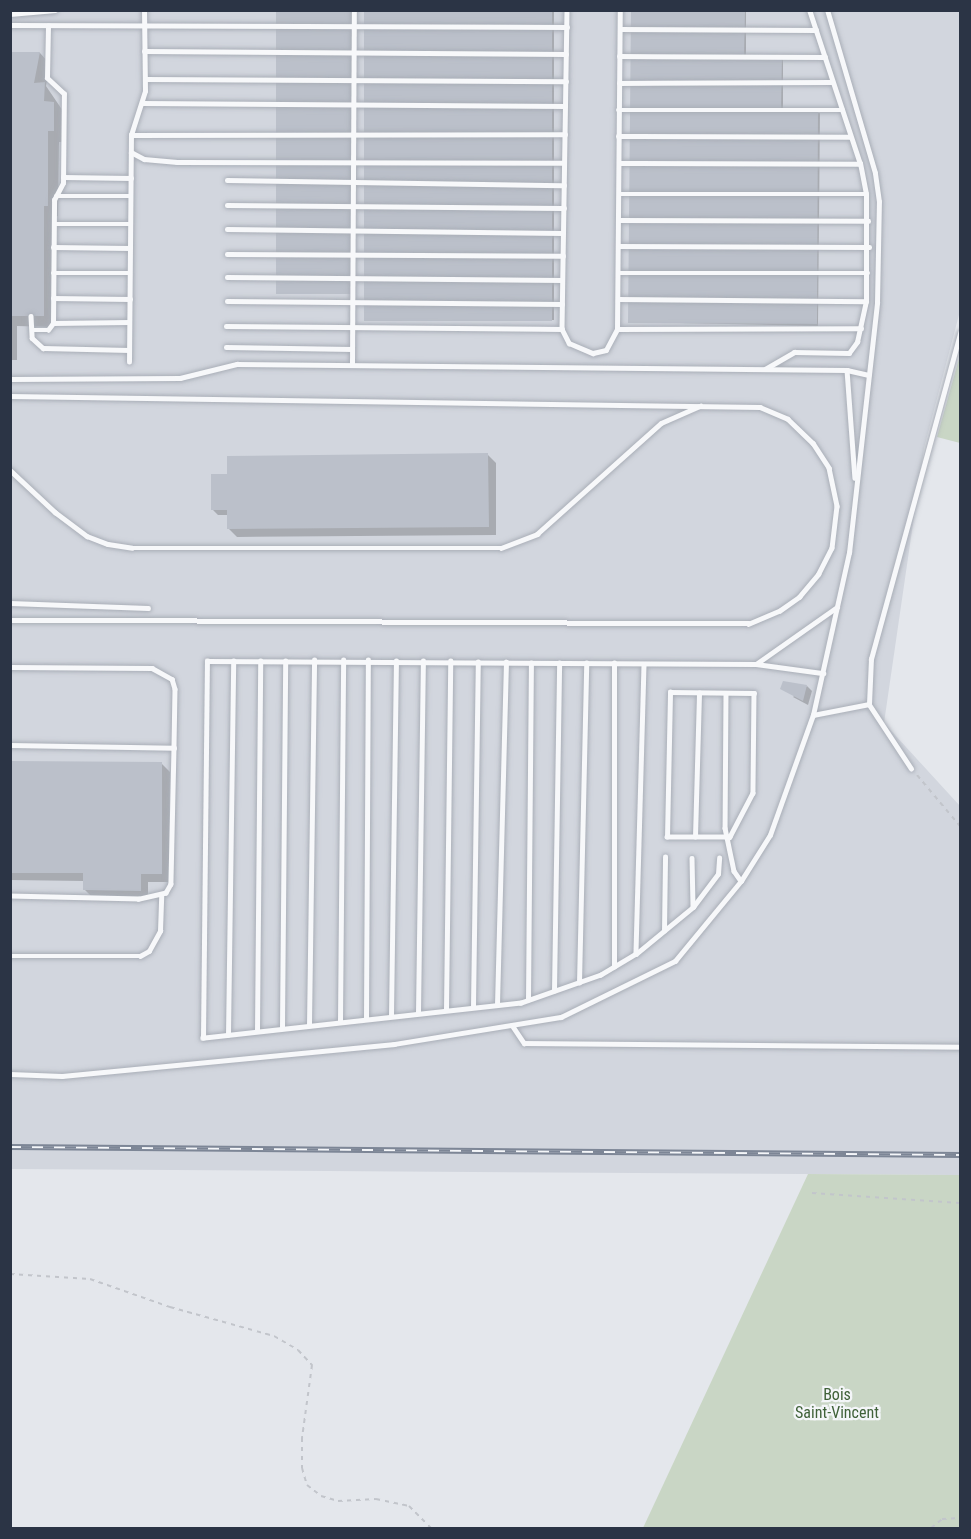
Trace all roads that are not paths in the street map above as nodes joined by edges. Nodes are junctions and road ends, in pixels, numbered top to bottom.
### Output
1 (55, 10) edge
2 (144, 10) edge
3 (354, 10) edge
4 (567, 10) edge
5 (620, 10) edge
6 (809, 10) edge
7 (827, 10) edge
8 (10, 14) edge
9 (10, 25) edge
10 (48, 26) junction
11 (354, 26) junction
12 (144, 27) junction
13 (567, 27) junction
14 (620, 29) junction
15 (816, 30) junction
16 (354, 50) junction
17 (144, 51) junction
18 (566, 54) junction
19 (619, 56) junction
20 (825, 57) junction
21 (145, 79) junction
22 (354, 79) junction
23 (566, 81) junction
24 (832, 82) junction
25 (619, 83) junction
26 (141, 103) junction
27 (354, 106) junction
28 (566, 106) junction
29 (618, 110) junction
30 (843, 110) junction
31 (353, 133) junction
32 (565, 134) junction
33 (131, 135) junction
34 (618, 136) junction
35 (850, 137) junction
36 (131, 152) junction
37 (353, 161) junction
38 (564, 163) junction
39 (620, 163) junction
40 (860, 164) junction
41 (63, 177) junction
42 (131, 178) junction
43 (227, 180) dead end
44 (353, 182) junction
45 (564, 185) junction
46 (619, 194) junction
47 (866, 194) junction
48 (56, 196) junction
49 (131, 196) junction
50 (227, 205) dead end
51 (353, 206) junction
52 (564, 208) junction
53 (618, 220) junction
54 (868, 222) junction
55 (54, 224) junction
56 (130, 224) junction
57 (227, 229) dead end
58 (352, 231) junction
59 (563, 234) junction
60 (618, 246) junction
61 (53, 247) junction
62 (869, 247) junction
63 (130, 248) junction
64 (227, 254) dead end
65 (352, 255) junction
66 (563, 256) junction
67 (53, 273) junction
68 (130, 273) junction
69 (618, 273) junction
70 (868, 273) junction
71 (227, 278) dead end
72 (352, 279) junction
73 (562, 280) junction
74 (53, 298) junction
75 (130, 298) junction
76 (618, 299) junction
77 (226, 301) dead end
78 (866, 301) junction
79 (352, 302) junction
80 (562, 304) junction
81 (31, 316) dead end
82 (129, 322) junction
83 (53, 323) junction
84 (226, 326) dead end
85 (352, 327) junction
86 (861, 328) junction
87 (562, 329) junction
88 (617, 329) junction
89 (32, 330) junction
90 (960, 333) edge
91 (226, 347) dead end
92 (352, 349) junction
93 (129, 350) junction
94 (129, 362) dead end
95 (352, 365) junction
96 (764, 369) junction
97 (847, 370) junction
98 (868, 375) junction
99 (10, 378) edge
100 (10, 396) edge
101 (705, 405) junction
102 (10, 470) edge
103 (856, 491) junction
104 (10, 603) edge
105 (837, 607) junction
106 (148, 608) dead end
107 (10, 620) edge
108 (314, 660) junction
109 (343, 660) junction
110 (369, 660) junction
111 (233, 661) junction
112 (260, 661) junction
113 (285, 661) junction
114 (396, 661) junction
115 (423, 661) junction
116 (450, 662) junction
117 (478, 662) junction
118 (506, 662) junction
119 (531, 663) junction
120 (559, 663) junction
121 (586, 663) junction
122 (614, 663) junction
123 (756, 664) junction
124 (644, 665) junction
125 (10, 667) edge
126 (823, 673) junction
127 (699, 693) junction
128 (726, 693) junction
129 (869, 704) junction
130 (813, 715) junction
131 (10, 745) edge
132 (174, 748) junction
133 (912, 768) road end
134 (695, 837) junction
135 (730, 837) junction
136 (664, 857) dead end
137 (692, 858) dead end
138 (718, 858) dead end
139 (741, 881) junction
140 (10, 896) edge
141 (161, 896) junction
142 (693, 907) junction
143 (664, 931) junction
144 (636, 954) junction
145 (10, 956) edge
146 (614, 967) junction
147 (579, 983) junction
148 (555, 991) junction
149 (528, 1000) junction
150 (496, 1005) junction
151 (473, 1008) junction
152 (446, 1010) junction
153 (418, 1013) junction
154 (391, 1016) junction
155 (366, 1018) junction
156 (340, 1021) junction
157 (309, 1025) junction
158 (512, 1025) junction
159 (282, 1028) junction
160 (257, 1031) junction
161 (228, 1035) junction
162 (960, 1047) edge
163 (10, 1074) edge

1 - 8 lane
2 - 12 lane
3 - 11 lane
4 - 13 lane
5 - 14 lane
6 - 15 lane
7 - 98 lane
9 - 10 lane
10 - 12 lane
10 - 41 lane
11 - 12 lane
11 - 13 lane
11 - 16 lane
12 - 17 lane
13 - 18 lane
14 - 15 lane
14 - 19 lane
15 - 20 lane
16 - 17 lane
16 - 18 lane
16 - 22 lane
17 - 21 lane
18 - 23 lane
19 - 20 lane
19 - 25 lane
20 - 24 lane
21 - 22 lane
21 - 26 lane
22 - 23 lane
22 - 27 lane
23 - 28 lane
24 - 25 lane
24 - 30 lane
25 - 29 lane
26 - 27 lane
26 - 33 lane
27 - 28 lane
27 - 31 lane
28 - 32 lane
29 - 30 lane
29 - 34 lane
30 - 35 lane
31 - 32 lane
31 - 33 lane
31 - 37 lane
32 - 38 lane
33 - 36 lane
34 - 35 lane
34 - 39 lane
35 - 40 lane
36 - 37 lane
36 - 42 lane
37 - 38 lane
37 - 44 lane
38 - 45 lane
39 - 40 lane
39 - 46 lane
40 - 47 lane
41 - 42 lane
41 - 48 lane
42 - 49 lane
43 - 44 lane
44 - 45 lane
44 - 51 lane
45 - 52 lane
46 - 47 lane
46 - 53 lane
47 - 54 lane
48 - 49 lane
48 - 55 lane
49 - 56 lane
50 - 51 lane
51 - 52 lane
51 - 58 lane
52 - 59 lane
53 - 54 lane
53 - 60 lane
54 - 62 lane
55 - 56 lane
55 - 61 lane
56 - 63 lane
57 - 58 lane
58 - 59 lane
58 - 65 lane
59 - 66 lane
60 - 62 lane
60 - 69 lane
61 - 63 lane
61 - 67 lane
62 - 70 lane
63 - 68 lane
64 - 65 lane
65 - 66 lane
65 - 72 lane
66 - 73 lane
67 - 68 lane
67 - 74 lane
68 - 75 lane
69 - 70 lane
69 - 76 lane
70 - 78 lane
71 - 72 lane
72 - 73 lane
72 - 79 lane
73 - 80 lane
74 - 75 lane
74 - 83 lane
75 - 82 lane
76 - 78 lane
76 - 88 lane
77 - 79 lane
78 - 86 lane
79 - 80 lane
79 - 85 lane
80 - 87 lane
81 - 89 lane
82 - 83 lane
82 - 93 lane
83 - 89 lane
84 - 85 lane
85 - 87 lane
85 - 92 lane
86 - 88 lane
86 - 96 lane
87 - 88 lane
89 - 93 lane
90 - 129 lane
91 - 92 lane
92 - 95 lane
93 - 94 lane
95 - 96 lane
95 - 99 lane
96 - 97 lane
97 - 98 lane
97 - 103 lane
98 - 103 lane
100 - 101 lane
101 - 102 lane
101 - 107 lane
103 - 105 lane
104 - 106 lane
105 - 123 lane
105 - 126 lane
108 - 109 lane
108 - 113 lane
108 - 157 lane
109 - 110 lane
109 - 156 lane
110 - 114 lane
110 - 155 lane
111 - 112 lane
111 - 161 lane
111 - 161 lane
112 - 113 lane
112 - 160 lane
113 - 159 lane
114 - 115 lane
114 - 154 lane
115 - 116 lane
115 - 153 lane
116 - 117 lane
116 - 152 lane
117 - 118 lane
117 - 151 lane
118 - 119 lane
118 - 150 lane
119 - 120 lane
119 - 149 lane
120 - 121 lane
120 - 148 lane
121 - 122 lane
121 - 147 lane
122 - 124 lane
122 - 146 lane
123 - 124 lane
123 - 126 lane
124 - 144 lane
125 - 132 lane
126 - 130 lane
127 - 128 lane
127 - 134 lane
127 - 134 lane
128 - 135 lane
128 - 135 lane
129 - 130 lane
129 - 133 lane
130 - 139 lane
131 - 132 lane
132 - 141 lane
134 - 135 lane
135 - 139 lane
136 - 143 lane
137 - 142 lane
138 - 142 lane
139 - 158 lane
140 - 141 lane
141 - 145 lane
142 - 143 lane
143 - 144 lane
144 - 146 lane
146 - 147 lane
147 - 148 lane
148 - 149 lane
149 - 150 lane
150 - 151 lane
151 - 152 lane
152 - 153 lane
153 - 154 lane
154 - 155 lane
155 - 156 lane
156 - 157 lane
157 - 159 lane
158 - 162 lane
158 - 163 lane
159 - 160 lane
160 - 161 lane

